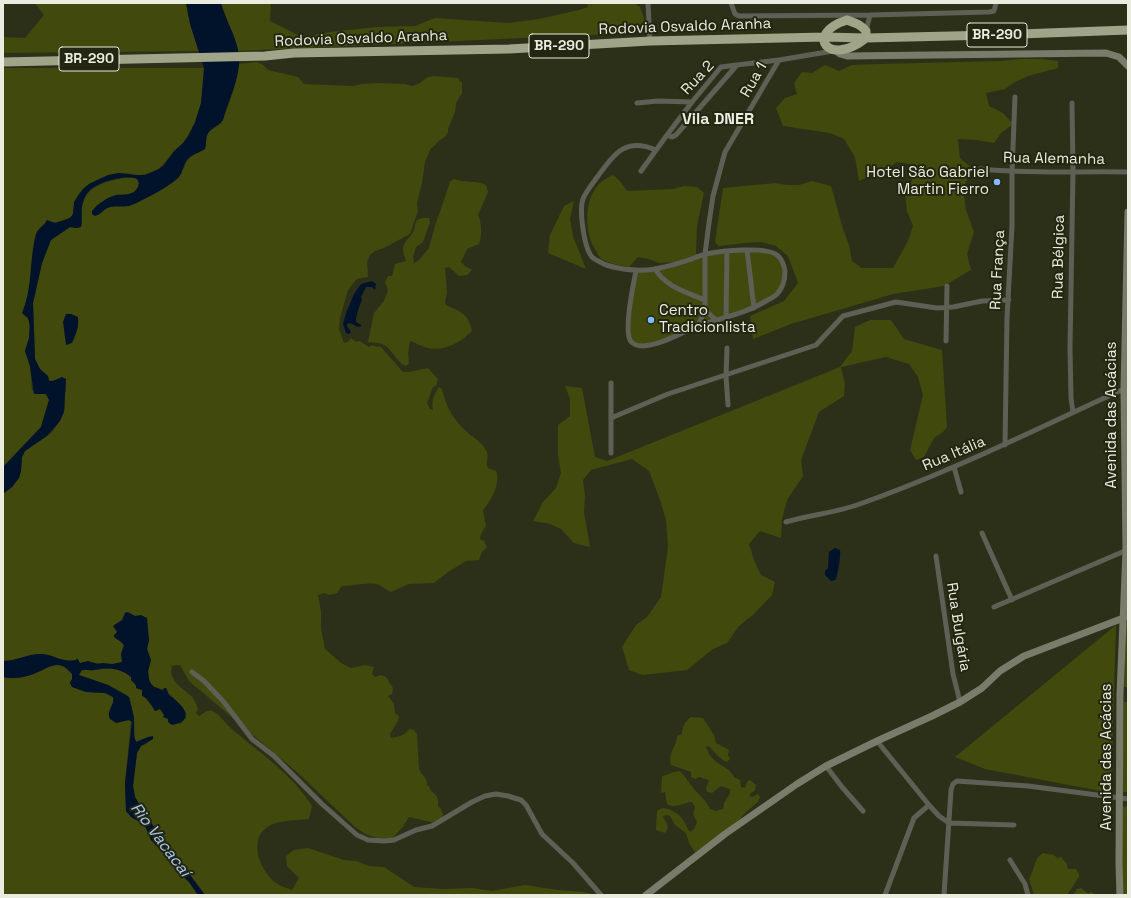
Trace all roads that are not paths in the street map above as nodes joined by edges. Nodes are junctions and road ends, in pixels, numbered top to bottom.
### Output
1 (648, 3) edge
2 (730, 3) edge
3 (996, 3) edge
4 (870, 15) junction
5 (847, 18) junction
6 (1128, 30) edge
7 (866, 34) junction
8 (825, 36) junction
9 (650, 41) junction
10 (835, 50) junction
11 (778, 60) junction
12 (3, 62) edge
13 (737, 65) junction
14 (1128, 66) edge
15 (1015, 97) dead end
16 (692, 102) junction
17 (1072, 102) dead end
18 (637, 103) dead end
19 (667, 135) junction
20 (656, 150) junction
21 (980, 169) dead end
22 (641, 171) dead end
23 (1073, 171) junction
24 (1012, 172) junction
25 (1128, 172) edge
26 (1128, 212) edge
27 (747, 250) junction
28 (727, 251) junction
29 (705, 254) junction
30 (1128, 254) edge
31 (655, 269) junction
32 (636, 271) junction
33 (947, 286) dead end
34 (705, 300) junction
35 (1009, 300) junction
36 (754, 308) junction
37 (946, 308) junction
38 (705, 310) junction
39 (1127, 313) edge
40 (726, 318) junction
41 (717, 321) junction
42 (698, 326) junction
43 (946, 341) dead end
44 (727, 348) dead end
45 (726, 376) junction
46 (611, 383) dead end
47 (1126, 387) edge
48 (728, 405) dead end
49 (1073, 412) junction
50 (611, 418) junction
51 (1005, 445) junction
52 (611, 453) dead end
53 (954, 468) junction
54 (1126, 477) edge
55 (1126, 491) edge
56 (961, 492) dead end
57 (786, 522) dead end
58 (982, 532) dead end
59 (1127, 550) edge
60 (936, 556) dead end
61 (1012, 600) junction
62 (994, 607) dead end
63 (1126, 617) edge
64 (192, 672) dead end
65 (1124, 694) edge
66 (960, 702) junction
67 (877, 741) junction
68 (826, 766) junction
69 (1120, 798) junction
70 (1128, 799) edge
71 (929, 805) junction
72 (862, 811) dead end
73 (948, 823) junction
74 (1014, 825) dead end
75 (1010, 860) dead end
76 (601, 895) edge
77 (646, 895) edge
78 (885, 895) edge
79 (944, 895) edge
80 (1028, 895) edge
81 (1120, 895) edge

1 - 9 street
2 - 5 street
3 - 4 street
4 - 5 street
4 - 7 street
5 - 7 highway
5 - 8 highway
6 - 7 highway, Rodovia Osvaldo Aranha / BR-290
7 - 8 highway, Rodovia Osvaldo Aranha / BR-290
7 - 10 highway
8 - 9 highway, Rodovia Osvaldo Aranha / BR-290
8 - 10 highway
9 - 12 highway, Rodovia Osvaldo Aranha / BR-290
10 - 11 street, Rua 2
10 - 14 street
11 - 13 street, Rua 2
11 - 29 street, Rua 1
13 - 16 street, Rua 2
13 - 19 street, Rua 2
15 - 24 street, Rua França
16 - 18 street
16 - 19 street, Rua 2
17 - 23 street, Rua Bélgica
19 - 20 street, Rua 2
20 - 22 street, Rua 2
20 - 32 street
21 - 24 street, Rua Alemanha
23 - 24 street, Rua Alemanha
23 - 25 street, Rua Alemanha
23 - 49 street, Rua Bélgica
24 - 35 street, Rua França
26 - 30 street, Avenida das Acácias
27 - 28 street
27 - 36 street
27 - 36 street
28 - 29 street
28 - 40 street
29 - 31 street
29 - 34 street, Rua 1
30 - 39 street, Avenida das Acácias
31 - 32 street
31 - 34 street
32 - 42 street
33 - 37 street
34 - 38 street, Rua 1
35 - 37 street
35 - 51 street, Rua França
36 - 40 street
37 - 43 street
37 - 45 street
38 - 41 street
38 - 42 street
39 - 47 street, Avenida das Acácias
40 - 41 street
41 - 42 street
44 - 45 street
45 - 48 street
45 - 50 street
46 - 50 street
47 - 49 street, Rua Itália
47 - 54 street, Avenida das Acácias
49 - 51 street, Rua Itália
50 - 52 street
51 - 53 street, Rua Itália
53 - 56 street
53 - 57 street, Rua Itália
54 - 55 street, Avenida das Acácias
55 - 59 street, Avenida das Acácias
58 - 61 street
59 - 61 street
59 - 63 street, Avenida das Acácias
60 - 66 street, Rua Bulgária
61 - 62 street
63 - 65 street, Avenida das Acácias
63 - 66 street
64 - 76 street
65 - 69 street, Avenida das Acácias
66 - 67 street
67 - 68 street
67 - 71 street
68 - 72 street
68 - 77 street
69 - 70 street
69 - 73 street
69 - 81 street, Avenida das Acácias
71 - 73 street
71 - 78 street
73 - 74 street
73 - 79 street
75 - 80 street

